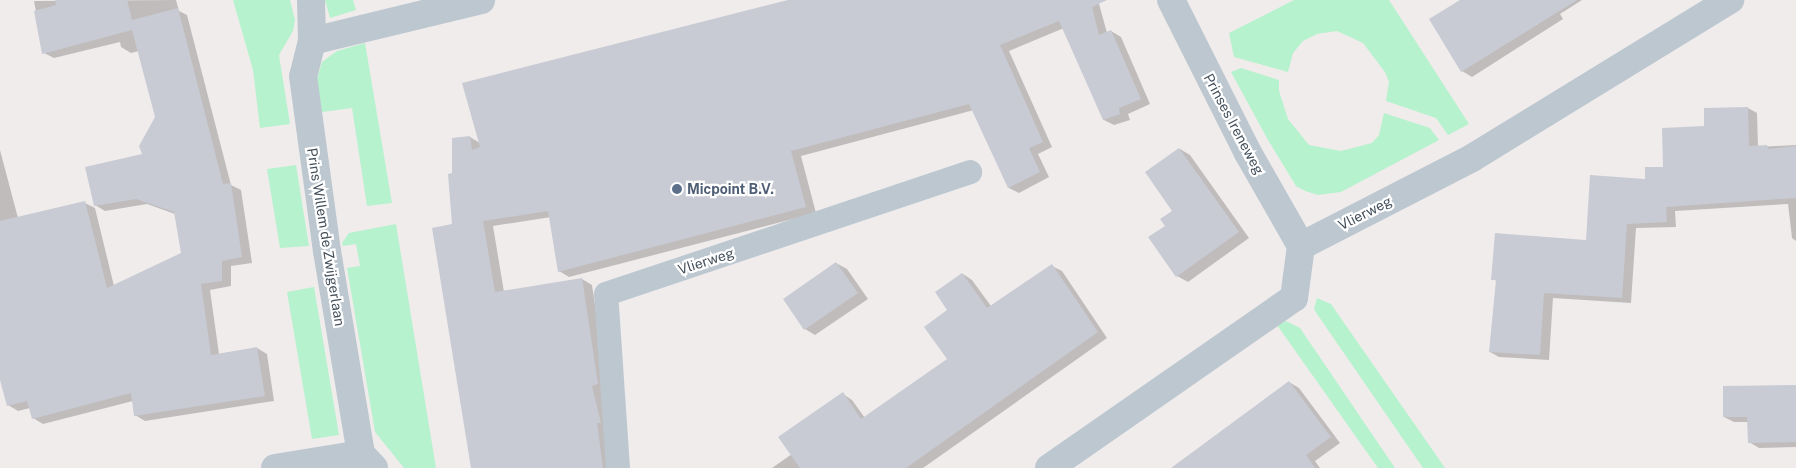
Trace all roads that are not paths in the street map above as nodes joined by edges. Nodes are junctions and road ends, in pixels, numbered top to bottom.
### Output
1 (311, 0) edge
2 (480, 0) edge
3 (1172, 0) edge
4 (1730, 0) edge
5 (312, 41) junction
6 (970, 172) dead end
7 (1302, 246) junction
8 (368, 461) edge
9 (275, 468) edge
10 (618, 468) edge
11 (1049, 468) edge

1 - 5 street, Prins Willem de Zwijgerlaan
2 - 5 street
3 - 7 street, Prinses Ireneweg
4 - 7 street, Vlierweg
5 - 8 street, Prins Willem de Zwijgerlaan
6 - 10 lane, Vlierweg
7 - 11 street
8 - 9 street

